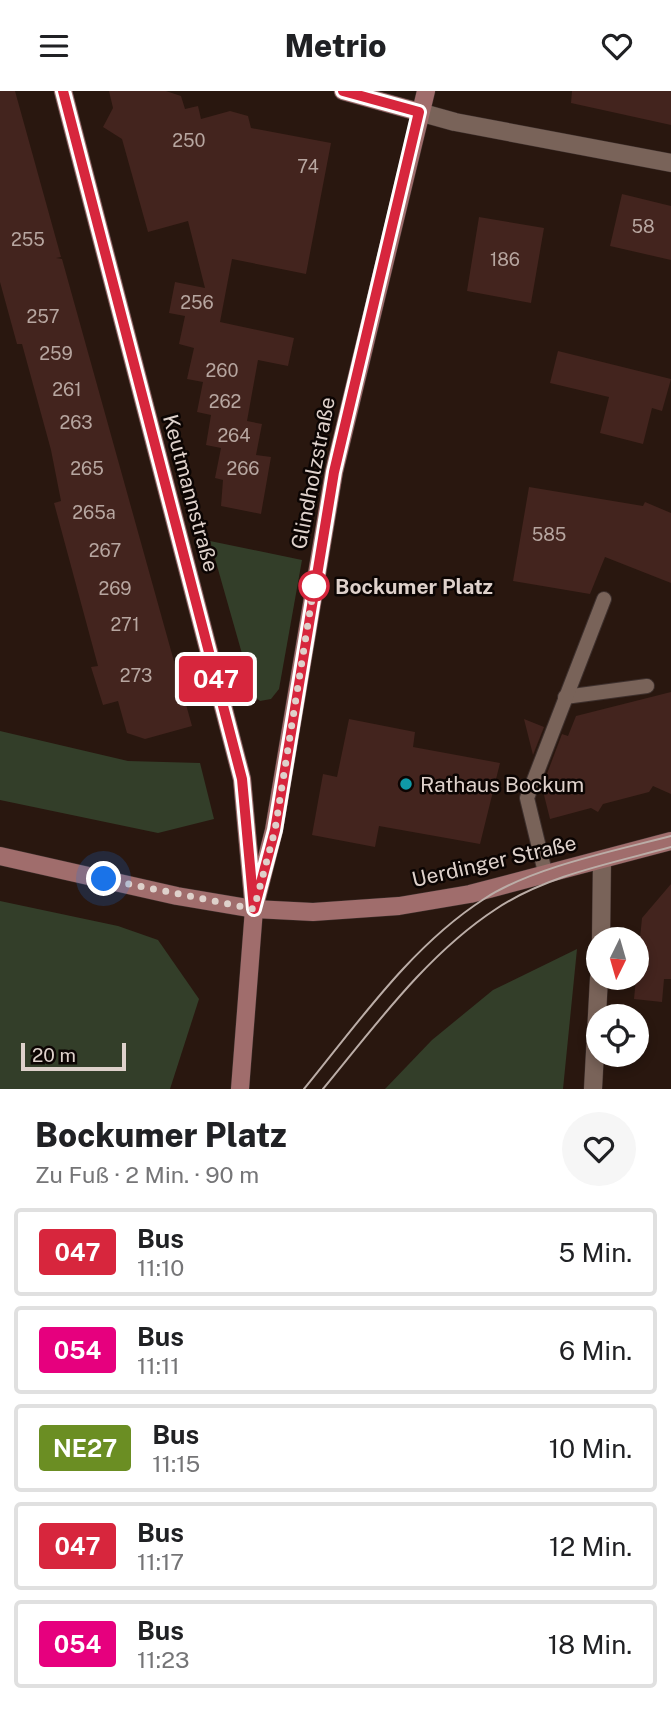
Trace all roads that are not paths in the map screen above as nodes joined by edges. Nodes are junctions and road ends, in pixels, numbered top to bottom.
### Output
1 (63, 91) edge
2 (343, 91) edge
3 (426, 91) edge
4 (419, 112) junction
5 (671, 163) edge
6 (604, 599) dead end
7 (647, 686) dead end
8 (565, 697) junction
9 (671, 841) edge
10 (0, 856) edge
11 (602, 860) junction
12 (545, 872) junction
13 (254, 909) junction
14 (601, 927) edge
15 (598, 991) edge
16 (240, 1089) edge
17 (593, 1089) edge

1 - 13 street, Keutmannstraße
2 - 4 street
3 - 4 street, Glindholzstraße
4 - 5 street
4 - 13 street, Glindholzstraße
6 - 8 lane
7 - 8 lane
8 - 12 lane
9 - 11 street, Uerdinger Straße
10 - 13 street, Uerdinger Straße
11 - 12 street, Uerdinger Straße
11 - 14 street
12 - 13 street, Uerdinger Straße
13 - 16 street
15 - 17 street

